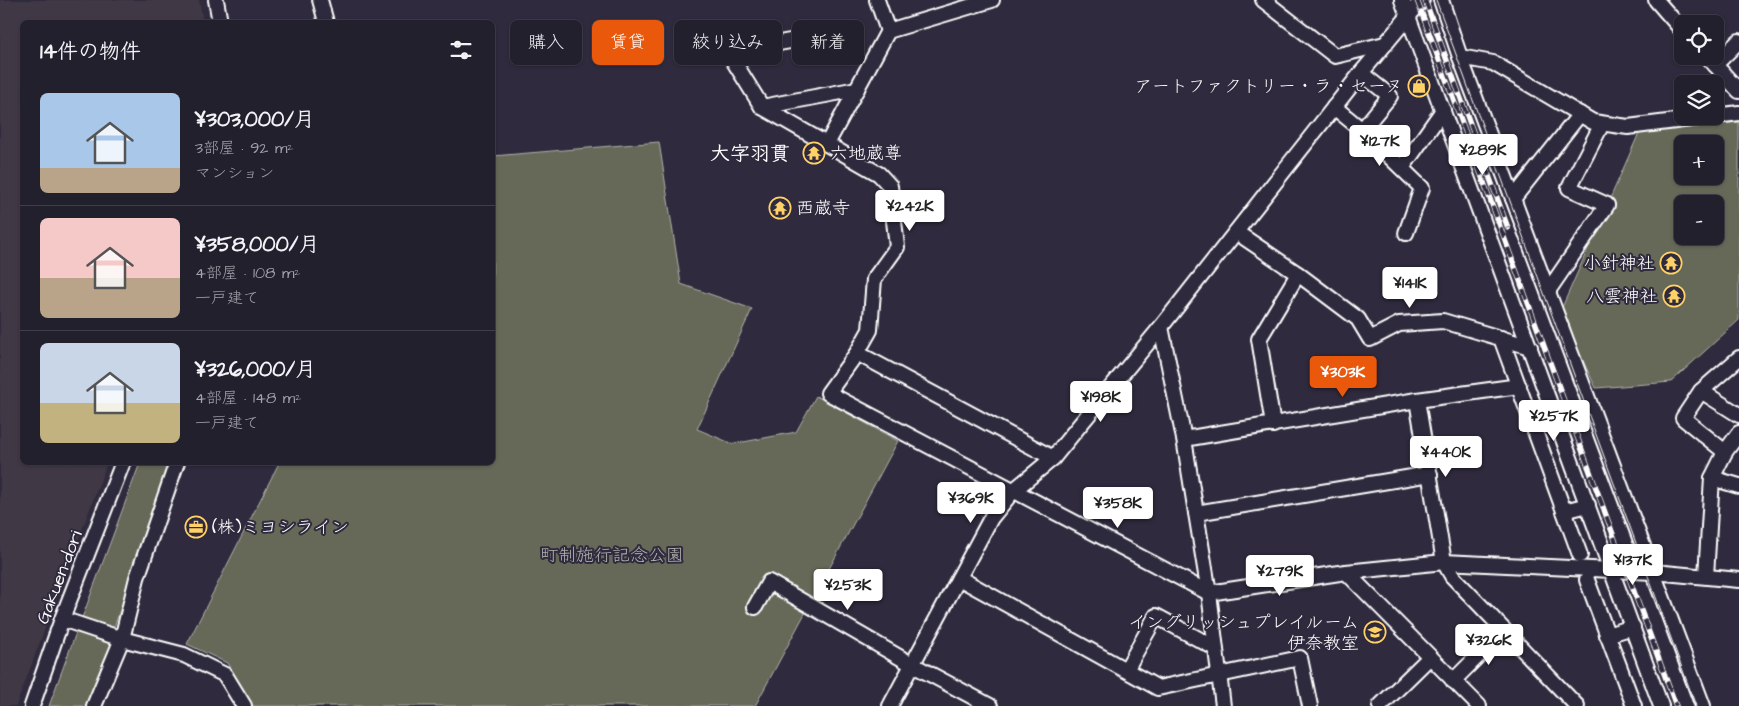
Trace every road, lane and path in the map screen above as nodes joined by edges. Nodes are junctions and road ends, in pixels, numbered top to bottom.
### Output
1 (216, 0) edge
2 (320, 0) edge
3 (877, 0) edge
4 (992, 0) edge
5 (1263, 0) edge
6 (1402, 0) edge
7 (1422, 0) edge
8 (1441, 0) edge
9 (1656, 0) edge
10 (1408, 16) junction
11 (220, 20) edge
12 (325, 20) edge
13 (1674, 21) edge
14 (888, 31) junction
15 (792, 41) edge
16 (1739, 41) edge
17 (1385, 44) junction
18 (1724, 52) edge
19 (1460, 57) junction
20 (1715, 65) edge
21 (1361, 73) junction
22 (857, 89) junction
23 (1739, 91) edge
24 (762, 106) junction
25 (1334, 107) junction
26 (1443, 110) junction
27 (1739, 113) edge
28 (1580, 114) junction
29 (1602, 124) junction
30 (1362, 130) junction
31 (827, 144) junction
32 (1402, 168) junction
33 (1513, 199) junction
34 (1236, 232) junction
35 (1406, 233) dead end
36 (1298, 274) junction
37 (1548, 291) junction
38 (1161, 327) junction
39 (1501, 338) junction
40 (1530, 347) junction
41 (857, 352) junction
42 (1737, 364) edge
43 (1519, 386) junction
44 (1701, 392) junction
45 (1417, 400) junction
46 (1739, 415) edge
47 (1273, 425) junction
48 (1739, 433) edge
49 (1184, 439) junction
50 (1725, 452) junction
51 (1053, 458) junction
52 (122, 465) edge
53 (176, 465) edge
54 (1430, 474) junction
55 (1712, 478) junction
56 (1739, 486) edge
57 (1013, 492) junction
58 (1588, 505) junction
59 (1564, 510) junction
60 (1196, 513) junction
61 (1580, 555) dead end
62 (1444, 562) junction
63 (1612, 571) junction
64 (1346, 572) junction
65 (1654, 572) junction
66 (1706, 576) junction
67 (959, 578) junction
68 (1587, 580) dead end
69 (1739, 580) edge
70 (1209, 593) junction
71 (755, 607) dead end
72 (62, 619) junction
73 (1633, 627) junction
74 (1504, 630) junction
75 (1607, 635) junction
76 (122, 638) junction
77 (1215, 648) junction
78 (1430, 657) junction
79 (913, 665) junction
80 (1126, 670) junction
81 (1218, 674) junction
82 (1453, 681) junction
83 (32, 706) edge
84 (94, 706) edge
85 (244, 706) edge
86 (890, 706) edge
87 (990, 706) edge
88 (1223, 706) edge
89 (1310, 706) edge
90 (1380, 706) edge
91 (1479, 706) edge
92 (1576, 706) edge
93 (1634, 706) edge
94 (1661, 706) edge
95 (1703, 706) edge

1 - 11 street
2 - 12 street
3 - 14 street
4 - 14 street
5 - 17 street
6 - 10 street
7 - 10 street
8 - 19 street
9 - 13 street
10 - 17 street
10 - 26 street
14 - 22 street
15 - 24 street
16 - 18 street
17 - 21 street
19 - 28 street
19 - 33 street
20 - 23 street
21 - 25 street
21 - 30 street
22 - 24 street
22 - 31 street
24 - 31 street
25 - 30 street
25 - 34 street
26 - 32 street
26 - 40 street
27 - 29 street
28 - 29 street
28 - 33 street
29 - 37 street
30 - 32 street
31 - 41 street
32 - 35 street
33 - 37 street
34 - 36 street
34 - 38 street
36 - 39 street
36 - 47 street
37 - 65 street
38 - 49 street
38 - 51 street
39 - 40 street
39 - 43 street
40 - 58 street
41 - 51 street
41 - 57 street
42 - 44 street
43 - 45 street
43 - 59 street
44 - 46 street
44 - 50 street
45 - 47 street
45 - 54 street
47 - 49 street
48 - 50 street
49 - 60 street
50 - 55 street
51 - 57 street
52 - 72 street, Gakuen-dori
53 - 76 street
54 - 60 street
54 - 62 street
55 - 56 street
55 - 66 street
57 - 67 street
57 - 70 street
58 - 59 street
58 - 63 street
59 - 61 street
60 - 70 street
62 - 63 street
62 - 64 street
62 - 74 street
63 - 65 street
63 - 73 street
64 - 70 street
64 - 78 street
65 - 66 street
65 - 95 street
66 - 69 street
67 - 79 street
67 - 80 street
68 - 75 street
70 - 77 street
71 - 79 street
72 - 76 street
72 - 83 street, Gakuen-dori
73 - 75 street
73 - 94 street
74 - 82 street
74 - 92 street
75 - 93 street
76 - 84 street
76 - 85 street
77 - 80 street
77 - 81 street
78 - 82 street
78 - 90 street
79 - 86 street
79 - 87 street
80 - 81 street
81 - 88 street
81 - 89 street
82 - 91 street

